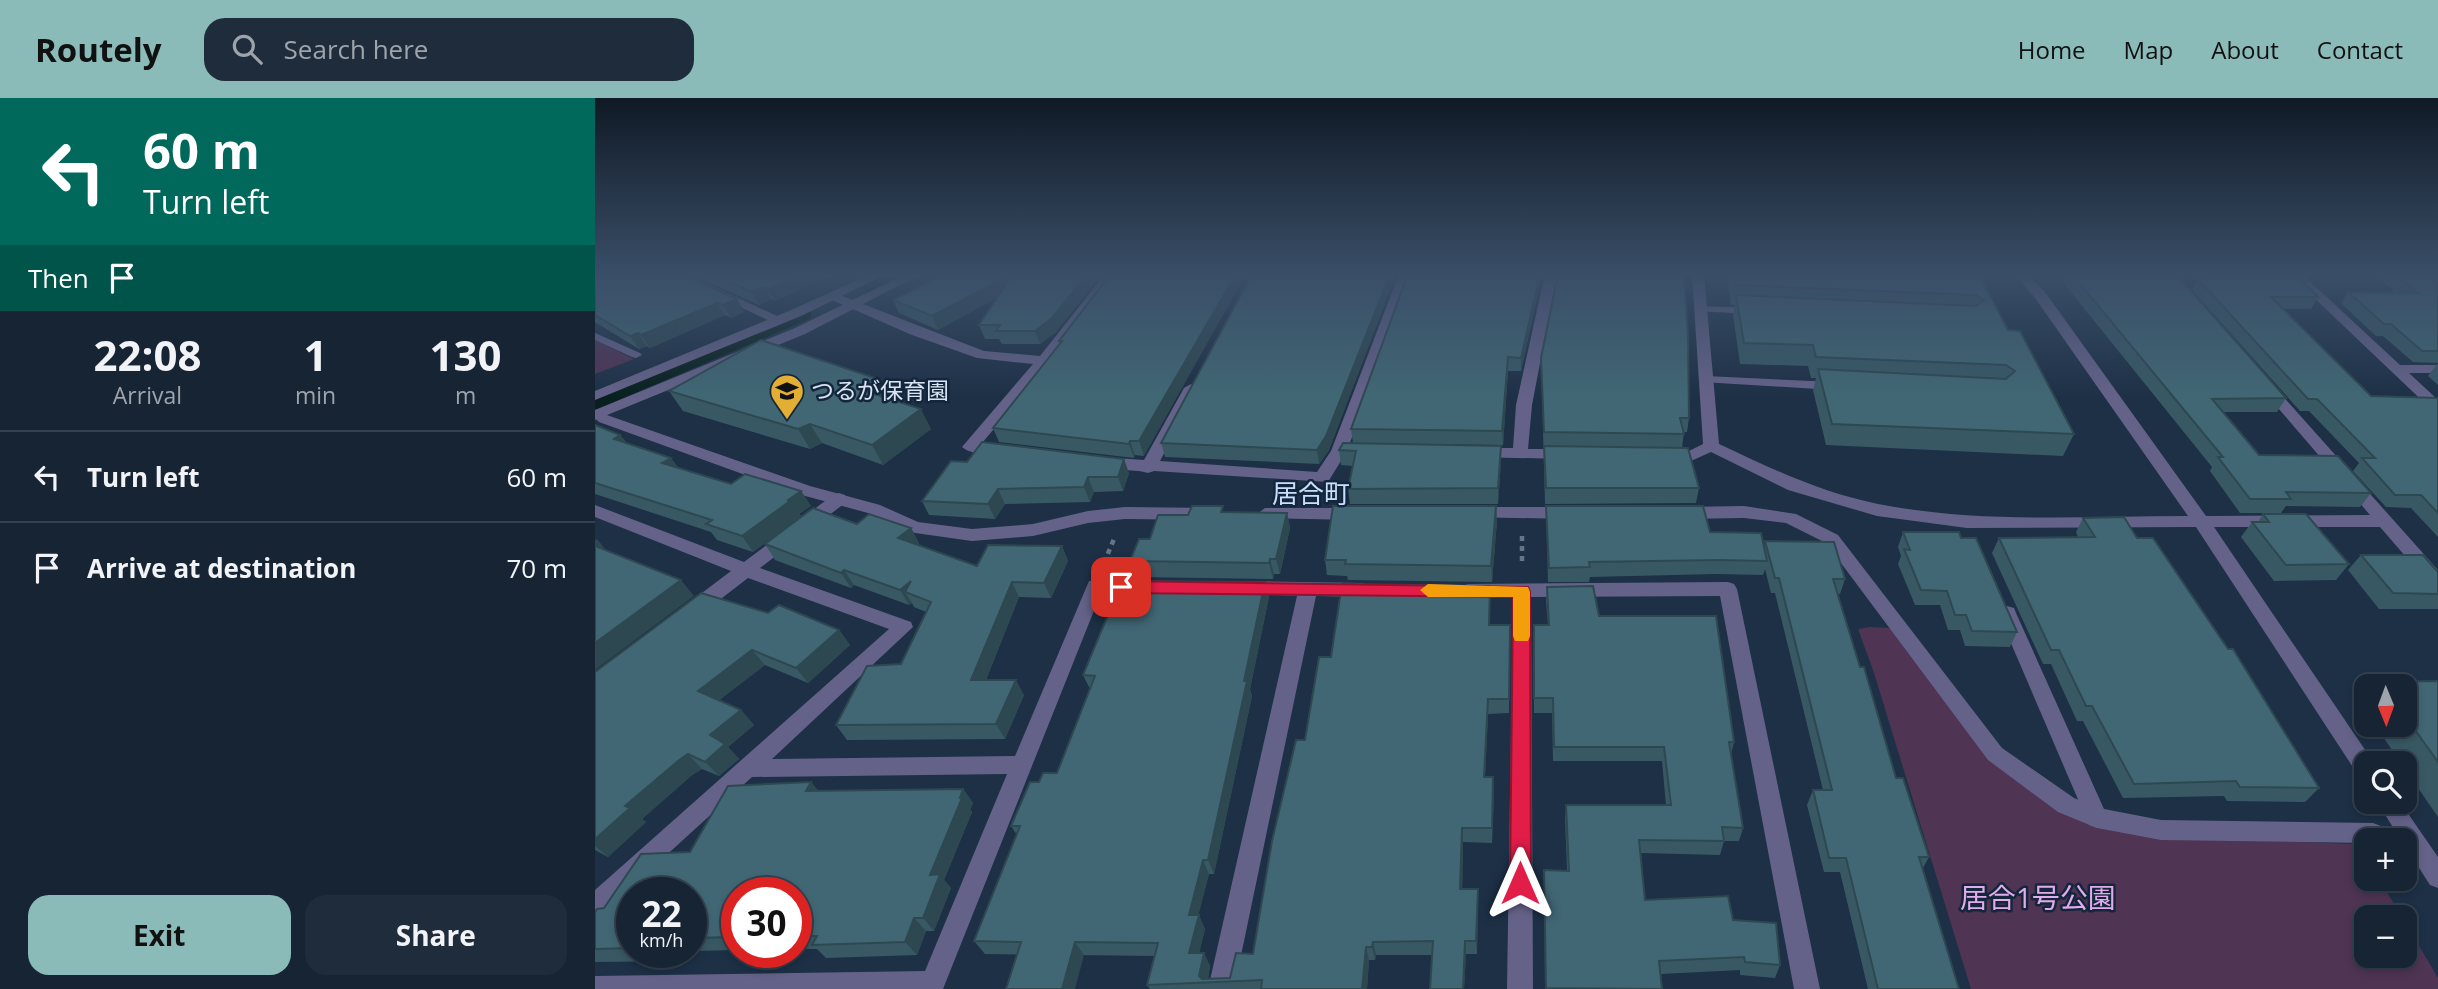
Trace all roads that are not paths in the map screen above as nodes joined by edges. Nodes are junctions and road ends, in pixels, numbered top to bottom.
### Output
1 (769, 316) edge
2 (789, 316) edge
3 (831, 316) edge
4 (876, 316) edge
5 (1079, 316) edge
6 (1391, 316) edge
7 (1542, 316) edge
8 (1701, 316) edge
9 (2055, 316) edge
10 (2340, 316) edge
11 (779, 320) junction
12 (595, 336) edge
13 (636, 355) dead end
14 (1044, 361) junction
15 (2397, 369) junction
16 (2438, 369) edge
17 (1197, 377) edge
18 (2258, 377) edge
19 (1706, 380) junction
20 (1845, 386) edge
21 (595, 396) edge
22 (2438, 408) edge
23 (599, 417) edge
24 (1711, 446) junction
25 (1025, 453) edge
26 (1464, 453) edge
27 (1520, 454) junction
28 (1585, 454) edge
29 (1651, 455) edge
30 (1080, 460) edge
31 (1148, 468) junction
32 (839, 499) junction
33 (1378, 513) edge
34 (1457, 513) edge
35 (1586, 513) edge
36 (1664, 513) edge
37 (598, 516) edge
38 (2201, 521) junction
39 (2384, 521) junction
40 (1967, 522) junction
41 (1978, 547) edge
42 (746, 570) junction
43 (2438, 582) edge
44 (1161, 587) edge
45 (1228, 588) edge
46 (1308, 589) junction
47 (1388, 590) edge
48 (1455, 591) edge
49 (1522, 592) junction
50 (1999, 596) edge
51 (681, 619) edge
52 (2354, 751) edge
53 (1022, 765) junction
54 (747, 768) junction
55 (2396, 814) edge
56 (2097, 818) junction
57 (2354, 833) edge
58 (2438, 877) edge
59 (595, 905) edge
60 (931, 986) edge
61 (595, 989) edge
62 (1221, 989) edge
63 (1520, 989) edge
64 (1807, 989) edge

1 - 11 street
2 - 11 street
3 - 23 street
4 - 14 street
5 - 14 street
6 - 31 street
7 - 27 street
8 - 19 street
9 - 38 street
10 - 15 street
11 - 21 street
12 - 13 lane
14 - 25 street
15 - 16 street
15 - 22 street
17 - 31 street
18 - 39 street
19 - 20 lane
19 - 24 street
23 - 32 street
24 - 29 street
24 - 40 street
26 - 27 street
27 - 28 street
30 - 31 street
32 - 33 street
32 - 42 street
34 - 35 street
36 - 56 street
37 - 42 street
38 - 39 street
38 - 40 street
38 - 52 street
39 - 43 street
40 - 41 street
42 - 51 street
42 - 54 street
44 - 53 street
45 - 46 street
46 - 47 street
46 - 62 street
48 - 49 street
49 - 63 street
49 - 64 street
50 - 56 street
53 - 54 street
53 - 60 street
54 - 59 street
55 - 58 street
56 - 57 street
60 - 61 street

